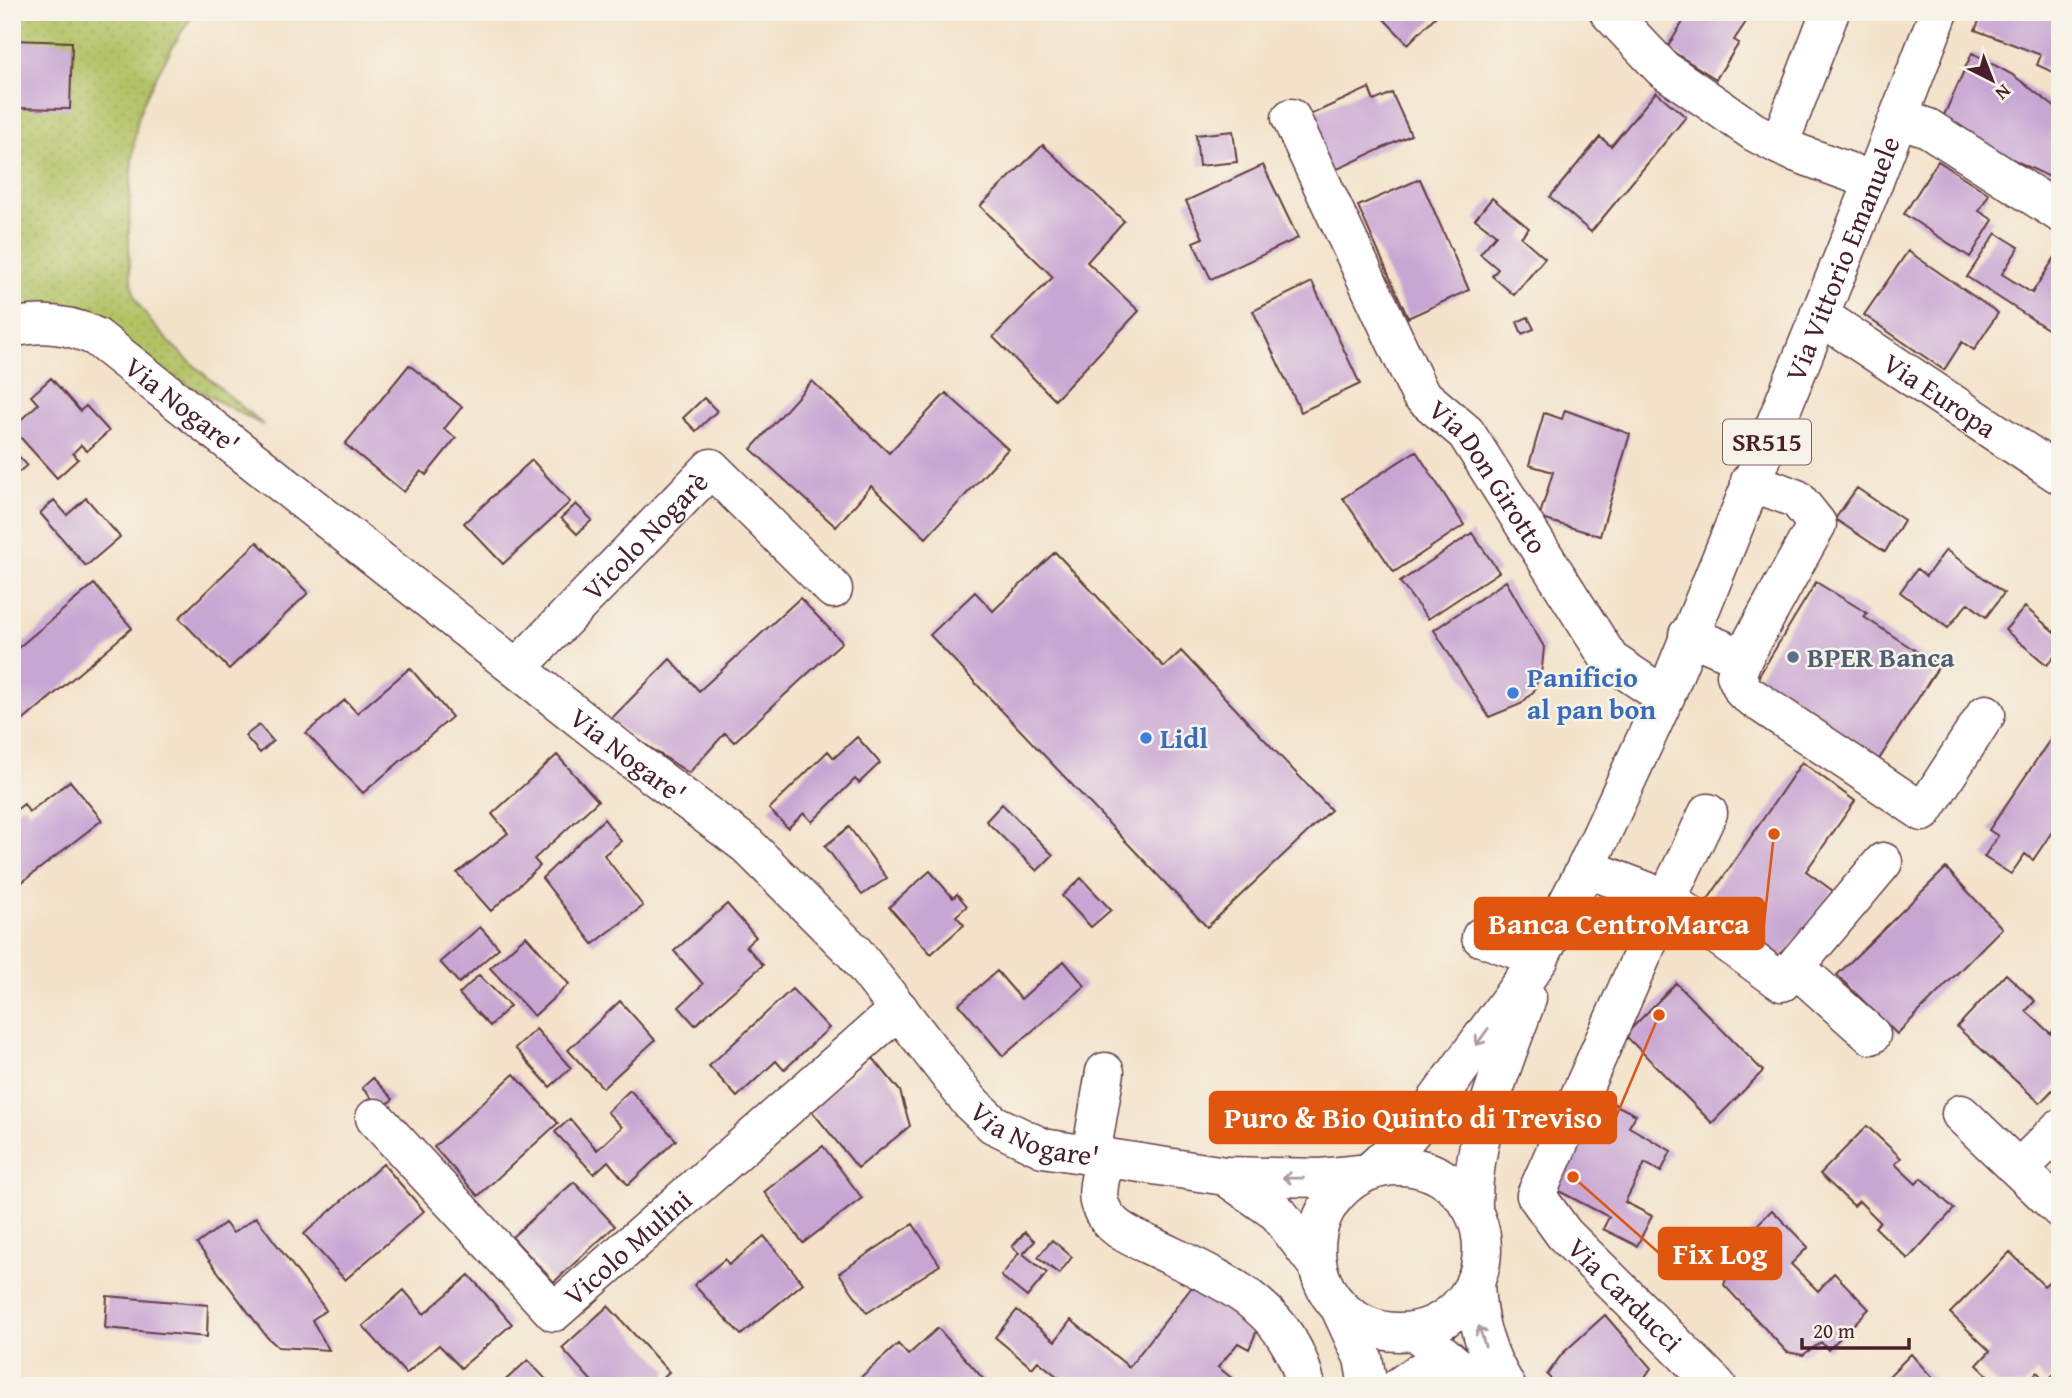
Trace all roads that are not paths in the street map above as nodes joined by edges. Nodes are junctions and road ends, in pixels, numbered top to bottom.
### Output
1 (1609, 12) edge
2 (1830, 12) edge
3 (1939, 12) edge
4 (1291, 118) dead end
5 (1899, 118) junction
6 (1780, 145) junction
7 (1874, 181) junction
8 (2060, 213) edge
9 (1819, 315) junction
10 (12, 328) edge
11 (2060, 475) edge
12 (1750, 481) junction
13 (833, 589) dead end
14 (1688, 635) junction
15 (1742, 658) junction
16 (517, 668) junction
17 (1665, 697) junction
18 (1986, 714) dead end
19 (1708, 813) dead end
20 (1883, 862) dead end
21 (1586, 868) junction
22 (1667, 899) junction
23 (1481, 937) dead end
24 (1539, 960) junction
25 (1795, 967) junction
26 (899, 1009) junction
27 (1871, 1035) dead end
28 (1105, 1072) dead end
29 (1961, 1114) dead end
30 (374, 1118) dead end
31 (2060, 1128) edge
32 (1098, 1156) junction
33 (2019, 1169) junction
34 (1366, 1171) junction
35 (1225, 1176) junction
36 (1473, 1209) junction
37 (2060, 1209) edge
38 (1317, 1265) junction
39 (1475, 1281) junction
40 (1340, 1308) junction
41 (1414, 1331) junction
42 (1474, 1378) edge
43 (1306, 1386) edge
44 (1368, 1386) edge
45 (1397, 1386) edge
46 (1506, 1386) edge
47 (1717, 1386) edge

1 - 6 street
2 - 6 street
3 - 5 street, Via Vittorio Emanuele / SR515
4 - 17 street, Via Don Girotto
5 - 7 street, Via Vittorio Emanuele / SR515
5 - 8 street
6 - 7 street
7 - 9 street, Via Vittorio Emanuele / SR515
9 - 11 street, Via Europa
9 - 12 street, Via Vittorio Emanuele / SR515
10 - 16 street, Via Nogare'
12 - 14 street, Via Vittorio Emanuele / SR515
12 - 15 street
13 - 16 street, Vicolo Nogarè
14 - 15 street
14 - 17 street, Via Vittorio Emanuele / SR515
15 - 18 street
16 - 26 street, Via Nogare'
17 - 21 street, Via Vittorio Emanuele / SR515
19 - 22 street
20 - 25 street
21 - 22 street
21 - 24 street, Via Vittorio Emanuele / SR515
22 - 25 street
22 - 47 street, Via Carducci
23 - 24 street
24 -> 34 street, Via Vittorio Emanuele
24 - 36 street, Via Vittorio Emanuele / SR515
25 - 27 street
26 - 30 street, Vicolo Mulini
26 - 32 street, Via Nogare'
28 - 32 street
29 - 33 street
31 - 33 street
32 - 35 street, Via Nogare'
32 - 43 street
33 - 37 street
34 -> 35 street, Via Nogare'
34 - 36 street
34 - 38 street
35 - 38 street, Via Nogare'
36 - 39 street
38 - 40 street
39 - 41 street
46 -> 39 street
40 - 41 street
40 - 44 street
41 - 42 street
41 - 45 street
42 - 45 street

